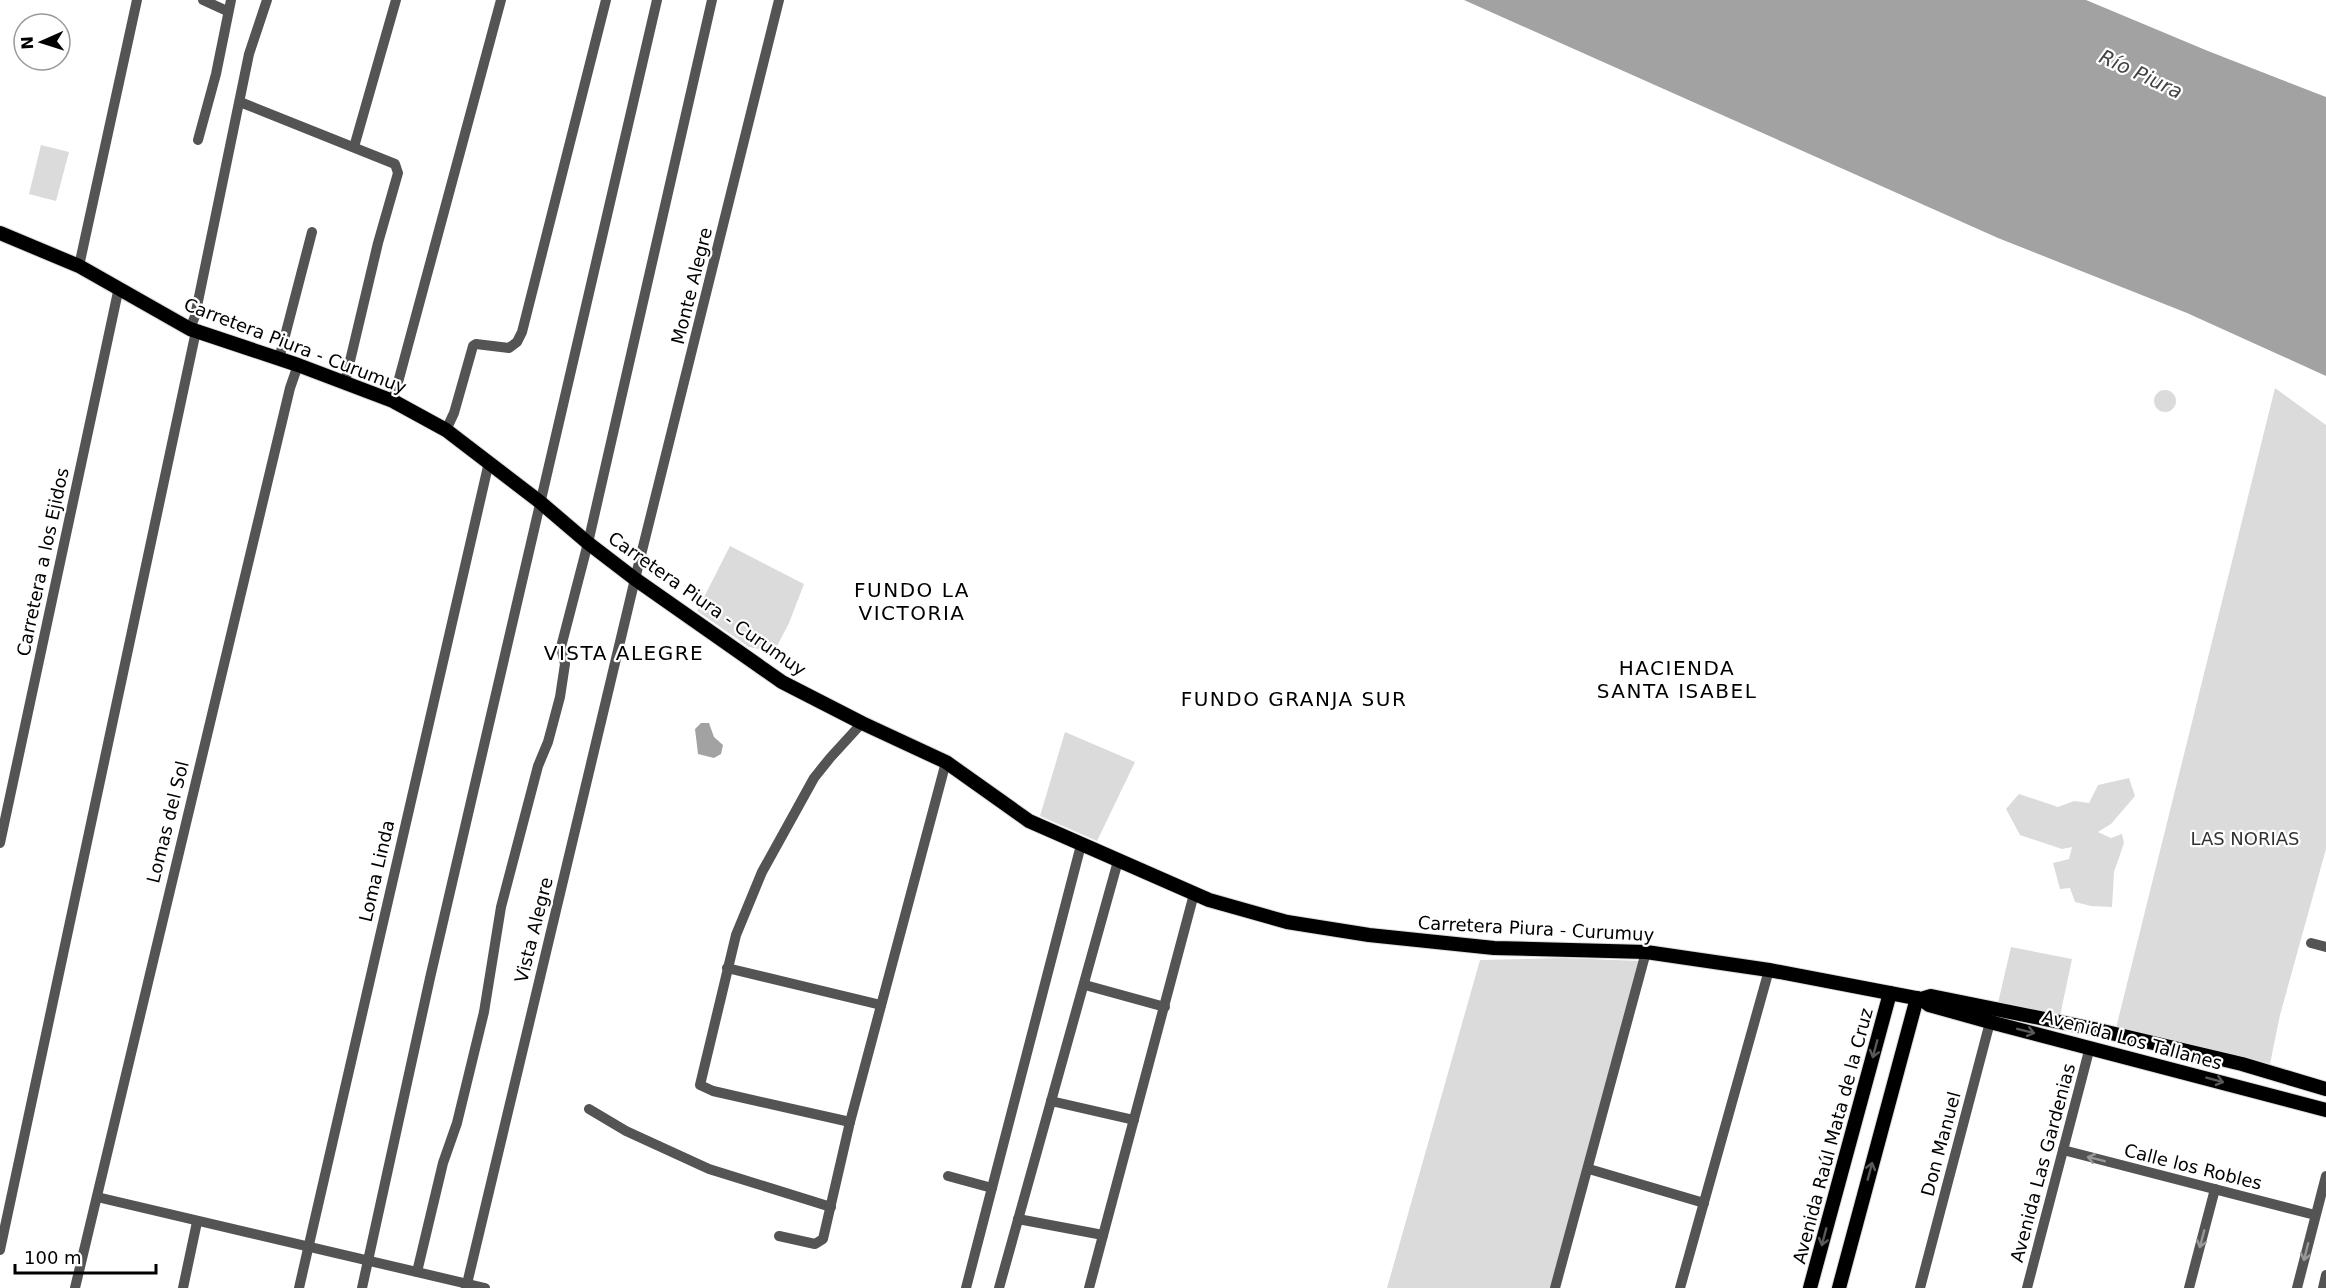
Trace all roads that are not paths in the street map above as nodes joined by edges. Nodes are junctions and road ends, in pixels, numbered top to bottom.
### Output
1 (137, 0) edge
2 (203, 0) edge
3 (231, 0) edge
4 (267, 0) edge
5 (396, 0) edge
6 (501, 0) edge
7 (606, 0) edge
8 (657, 0) edge
9 (712, 0) edge
10 (779, 0) edge
11 (227, 11) junction
12 (240, 102) junction
13 (198, 140) dead end
14 (354, 147) junction
15 (312, 232) dead end
16 (0, 233) edge
17 (80, 266) junction
18 (118, 287) junction
19 (193, 330) junction
20 (279, 359) junction
21 (298, 365) junction
22 (345, 382) junction
23 (393, 402) junction
24 (446, 430) junction
25 (489, 462) junction
26 (540, 502) junction
27 (588, 543) junction
28 (635, 579) junction
29 (862, 723) junction
30 (946, 762) junction
31 (0, 843) edge
32 (1081, 844) junction
33 (1118, 861) junction
34 (1194, 894) junction
35 (2311, 943) dead end
36 (2326, 947) edge
37 (1646, 952) junction
38 (727, 968) junction
39 (1769, 970) junction
40 (1085, 985) junction
41 (1890, 993) junction
42 (1925, 1000) junction
43 (881, 1005) junction
44 (1166, 1007) junction
45 (1994, 1007) junction
46 (1990, 1022) junction
47 (2090, 1047) junction
48 (2326, 1089) edge
49 (1051, 1101) junction
50 (589, 1110) dead end
51 (2326, 1110) edge
52 (1134, 1120) junction
53 (850, 1122) junction
54 (2063, 1150) junction
55 (1588, 1169) junction
56 (948, 1176) dead end
57 (2326, 1176) edge
58 (992, 1188) junction
59 (2215, 1189) junction
60 (97, 1197) junction
61 (1704, 1203) junction
62 (831, 1207) junction
63 (2315, 1215) junction
64 (1018, 1219) junction
65 (198, 1222) junction
66 (1103, 1235) junction
67 (779, 1236) dead end
68 (308, 1248) junction
69 (0, 1250) edge
70 (368, 1262) junction
71 (1817, 1263) junction
72 (1843, 1271) junction
73 (417, 1272) junction
74 (2326, 1275) edge
75 (466, 1286) edge
76 (75, 1288) edge
77 (183, 1288) edge
78 (299, 1288) edge
79 (362, 1288) edge
80 (485, 1288) edge
81 (966, 1288) edge
82 (999, 1288) edge
83 (1089, 1288) edge
84 (1555, 1288) edge
85 (1680, 1288) edge
86 (1810, 1288) edge
87 (1839, 1288) edge
88 (1920, 1288) edge
89 (2027, 1288) edge
90 (2189, 1288) edge
91 (2297, 1288) edge
92 (2323, 1288) edge

1 - 17 street
2 - 11 street
3 - 11 street
4 - 12 street
5 - 14 street
6 - 23 street
7 - 24 street
8 - 26 street
9 - 27 street
10 - 28 street, Monte Alegre
11 - 13 street
12 - 14 street
12 - 19 street
14 - 22 street
15 - 20 street
16 - 17 main road, Carretera Piura - Curumuy
17 - 18 main road, Carretera Piura - Curumuy
18 - 19 main road, Carretera Piura - Curumuy
18 - 31 street, Carretera a los Ejidos
19 - 20 main road, Carretera Piura - Curumuy
19 - 69 street
20 - 21 main road, Carretera Piura - Curumuy
21 - 22 main road, Carretera Piura - Curumuy
21 - 60 street, Lomas del Sol
22 - 23 main road, Carretera Piura - Curumuy
23 - 24 main road, Carretera Piura - Curumuy
24 - 25 main road, Carretera Piura - Curumuy
25 - 26 main road, Carretera Piura - Curumuy
25 - 68 street, Loma Linda
26 - 27 main road, Carretera Piura - Curumuy
26 - 70 street
27 - 28 main road, Carretera Piura - Curumuy
27 - 73 street
28 - 29 main road, Carretera Piura - Curumuy
28 - 75 street, Vista Alegre
29 - 30 main road, Carretera Piura - Curumuy
29 - 38 street
30 - 32 main road, Carretera Piura - Curumuy
30 - 43 street
32 - 33 main road, Carretera Piura - Curumuy
32 - 58 street
33 - 34 main road, Carretera Piura - Curumuy
33 - 40 street
34 - 37 main road, Carretera Piura - Curumuy
34 - 44 street
35 - 36 street
37 - 39 main road, Carretera Piura - Curumuy
37 - 55 street
38 - 43 street
38 - 53 street
39 - 41 main road, Carretera Piura - Curumuy
39 - 61 street
40 - 44 street
40 - 49 street
41 - 42 main road, Carretera Piura - Curumuy
41 -> 71 main road, Avenida Raúl Mata de la Cruz
42 - 45 main road, Avenida Los Tallanes
42 - 46 main road, Avenida Los Tallanes
72 -> 42 main road
43 - 53 street
44 - 52 street
45 - 46 street, Don Manuel
45 - 48 main road, Avenida Los Tallanes
46 -> 47 main road, Avenida Los Tallanes
46 - 88 street, Don Manuel
47 -> 51 main road, Avenida Los Tallanes
47 - 54 street, Avenida Las Gardenias
49 - 52 street
49 - 64 street
50 - 62 street
52 - 66 street
53 - 62 street
59 -> 54 street, Calle los Robles
54 - 89 street, Avenida Las Gardenias
55 - 61 street
55 - 84 street
56 - 58 street
57 - 63 street
58 - 81 street
59 - 63 street, Calle los Robles
59 -> 90 street
60 - 65 street
60 - 76 street, Lomas del Sol
61 - 85 street
62 - 67 street
63 -> 91 street
64 - 66 street
64 - 82 street
65 - 68 street
65 - 77 street
66 - 83 street
68 - 70 street
68 - 78 street, Loma Linda
70 - 73 street
70 - 79 street
71 - 72 main road
71 - 86 main road, Avenida Raúl Mata de la Cruz
72 - 87 main road
73 - 75 street
74 - 92 street
75 - 80 street

